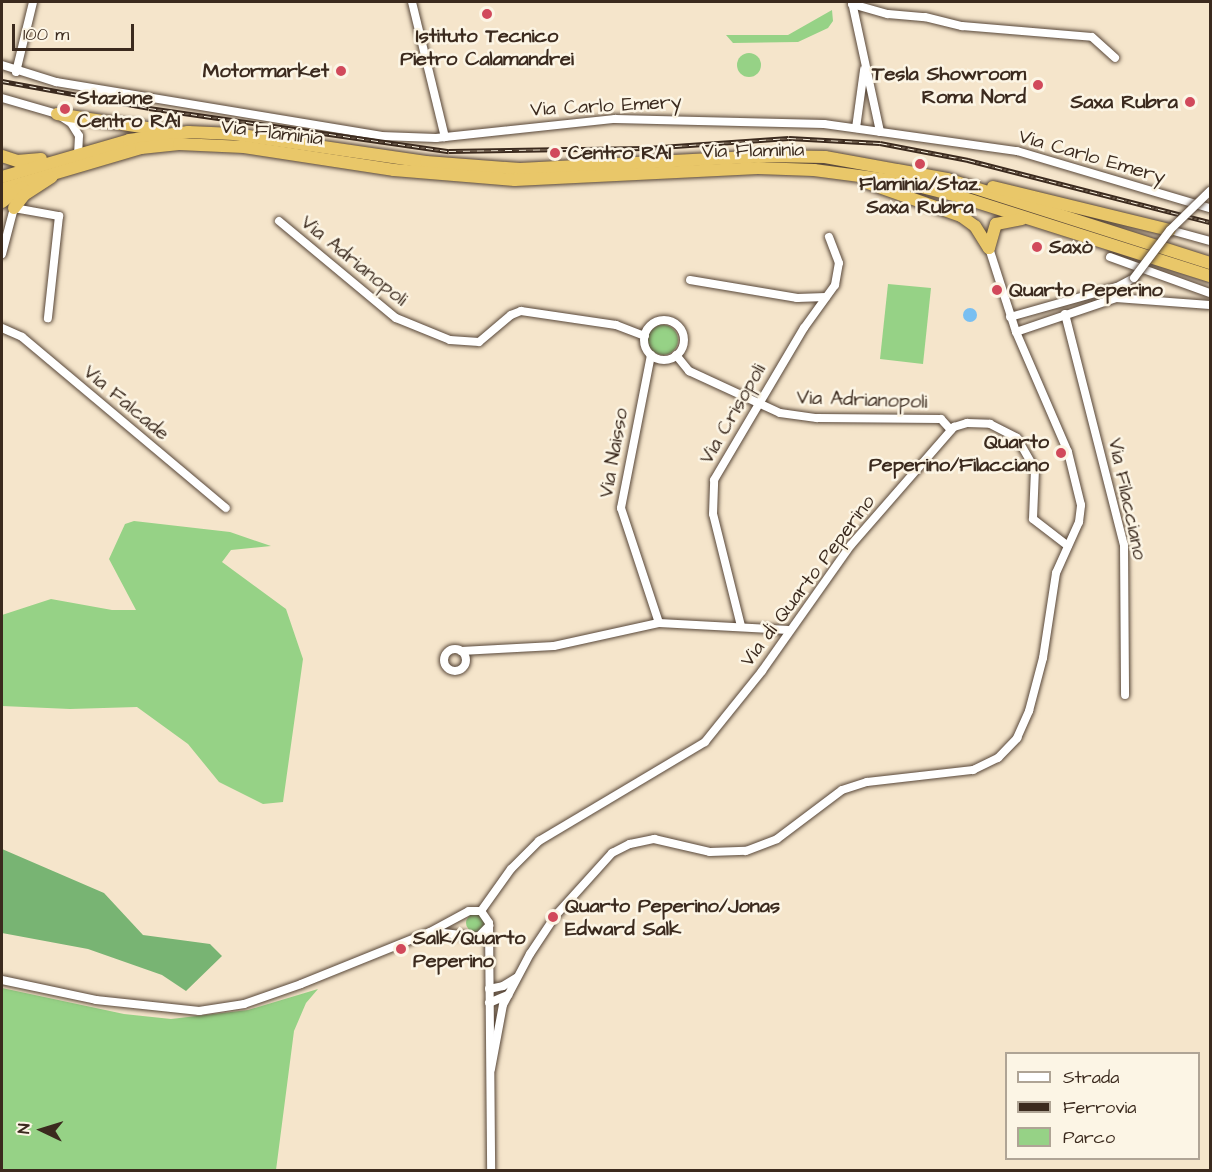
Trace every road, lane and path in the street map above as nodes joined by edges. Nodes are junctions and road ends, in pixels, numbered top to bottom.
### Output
1 (33, 2) edge
2 (412, 2) edge
3 (852, 3) edge
4 (862, 47) junction
5 (1115, 58) dead end
6 (2, 65) edge
7 (16, 72) junction
8 (2, 98) edge
9 (57, 114) junction
10 (856, 128) junction
11 (179, 132) junction
12 (880, 132) junction
13 (445, 137) junction
14 (78, 154) junction
15 (2, 156) edge
16 (66, 158) junction
17 (814, 170) junction
18 (57, 172) junction
19 (2, 177) edge
20 (37, 178) junction
21 (947, 180) junction
22 (2, 189) edge
23 (1210, 191) edge
24 (2, 202) edge
25 (14, 208) junction
26 (1210, 208) edge
27 (1035, 220) junction
28 (279, 221) dead end
29 (1170, 230) junction
30 (829, 237) dead end
31 (1210, 241) edge
32 (989, 248) junction
33 (2, 254) edge
34 (1110, 257) dead end
35 (1210, 263) edge
36 (1210, 276) edge
37 (690, 280) dead end
38 (1210, 293) edge
39 (826, 297) junction
40 (1210, 305) edge
41 (1065, 314) junction
42 (1010, 317) junction
43 (48, 318) dead end
44 (2, 328) edge
45 (1016, 332) junction
46 (645, 336) junction
47 (651, 355) junction
48 (676, 355) junction
49 (757, 404) junction
50 (951, 430) junction
51 (226, 508) dead end
52 (1068, 546) junction
53 (659, 623) junction
54 (741, 626) junction
55 (789, 630) junction
56 (463, 654) dead end
57 (1125, 695) dead end
58 (481, 910) junction
59 (465, 915) junction
60 (489, 925) junction
61 (430, 932) junction
62 (471, 936) junction
63 (489, 958) junction
64 (517, 977) junction
65 (2, 980) edge
66 (489, 989) junction
67 (508, 995) junction
68 (489, 1004) junction
69 (490, 1069) junction
70 (491, 1170) edge

1 - 7 street
2 - 13 street
3 - 4 street
3 - 5 street
4 - 10 street
4 - 12 street
6 - 7 street, Via Carlo Emery
7 - 13 street, Via Carlo Emery
8 - 9 street
9 - 11 highway
9 - 14 street
10 - 12 street, Via Carlo Emery
10 - 13 street, Via Carlo Emery
11 - 14 highway, Via Flaminia
11 - 21 highway, Via Flaminia
12 - 26 street, Via Carlo Emery
14 - 16 highway, Via Flaminia
15 - 16 highway
16 - 19 highway, Via Flaminia
17 - 18 highway, Via Flaminia
17 - 27 highway, Via Flaminia
17 - 32 highway
18 - 20 highway, Via Flaminia
18 - 25 highway
20 - 22 highway, Via Flaminia
20 - 24 highway
21 - 29 highway
21 - 35 highway, Via Flaminia
23 - 29 street, bridge
25 - 33 street
25 - 43 street
27 - 32 highway
27 - 36 highway, Via Flaminia
28 - 46 street, Via Adrianopoli
29 - 31 street
29 - 42 street, bridge
30 - 39 street, Via Crisopoli
32 - 42 street
34 - 38 street
37 - 39 street
39 - 49 street, Via Crisopoli
40 - 41 street
41 - 45 street
41 - 57 street, Via Filacciano
42 - 45 street
44 - 51 street, Via Falcade
45 - 52 street
46 - 47 street
46 - 48 street
47 - 48 street
47 - 53 street, Via Naisso
48 - 49 street, Via Adrianopoli
49 - 50 street, Via Adrianopoli
49 - 54 street, Via Crisopoli
50 - 52 street
50 - 55 street, Via di Quarto Peperino
52 - 64 street
53 - 54 street
53 - 56 street
54 - 55 street
55 - 58 street, Via di Quarto Peperino
58 - 59 street
58 - 60 street
59 - 61 street
59 - 62 street
60 - 62 street
60 - 63 street
61 - 62 street
61 - 65 street
62 - 63 street
63 - 66 street
64 - 66 street
64 - 67 street
66 - 68 street
67 - 68 street
67 - 69 street
68 - 69 street
69 - 70 street

